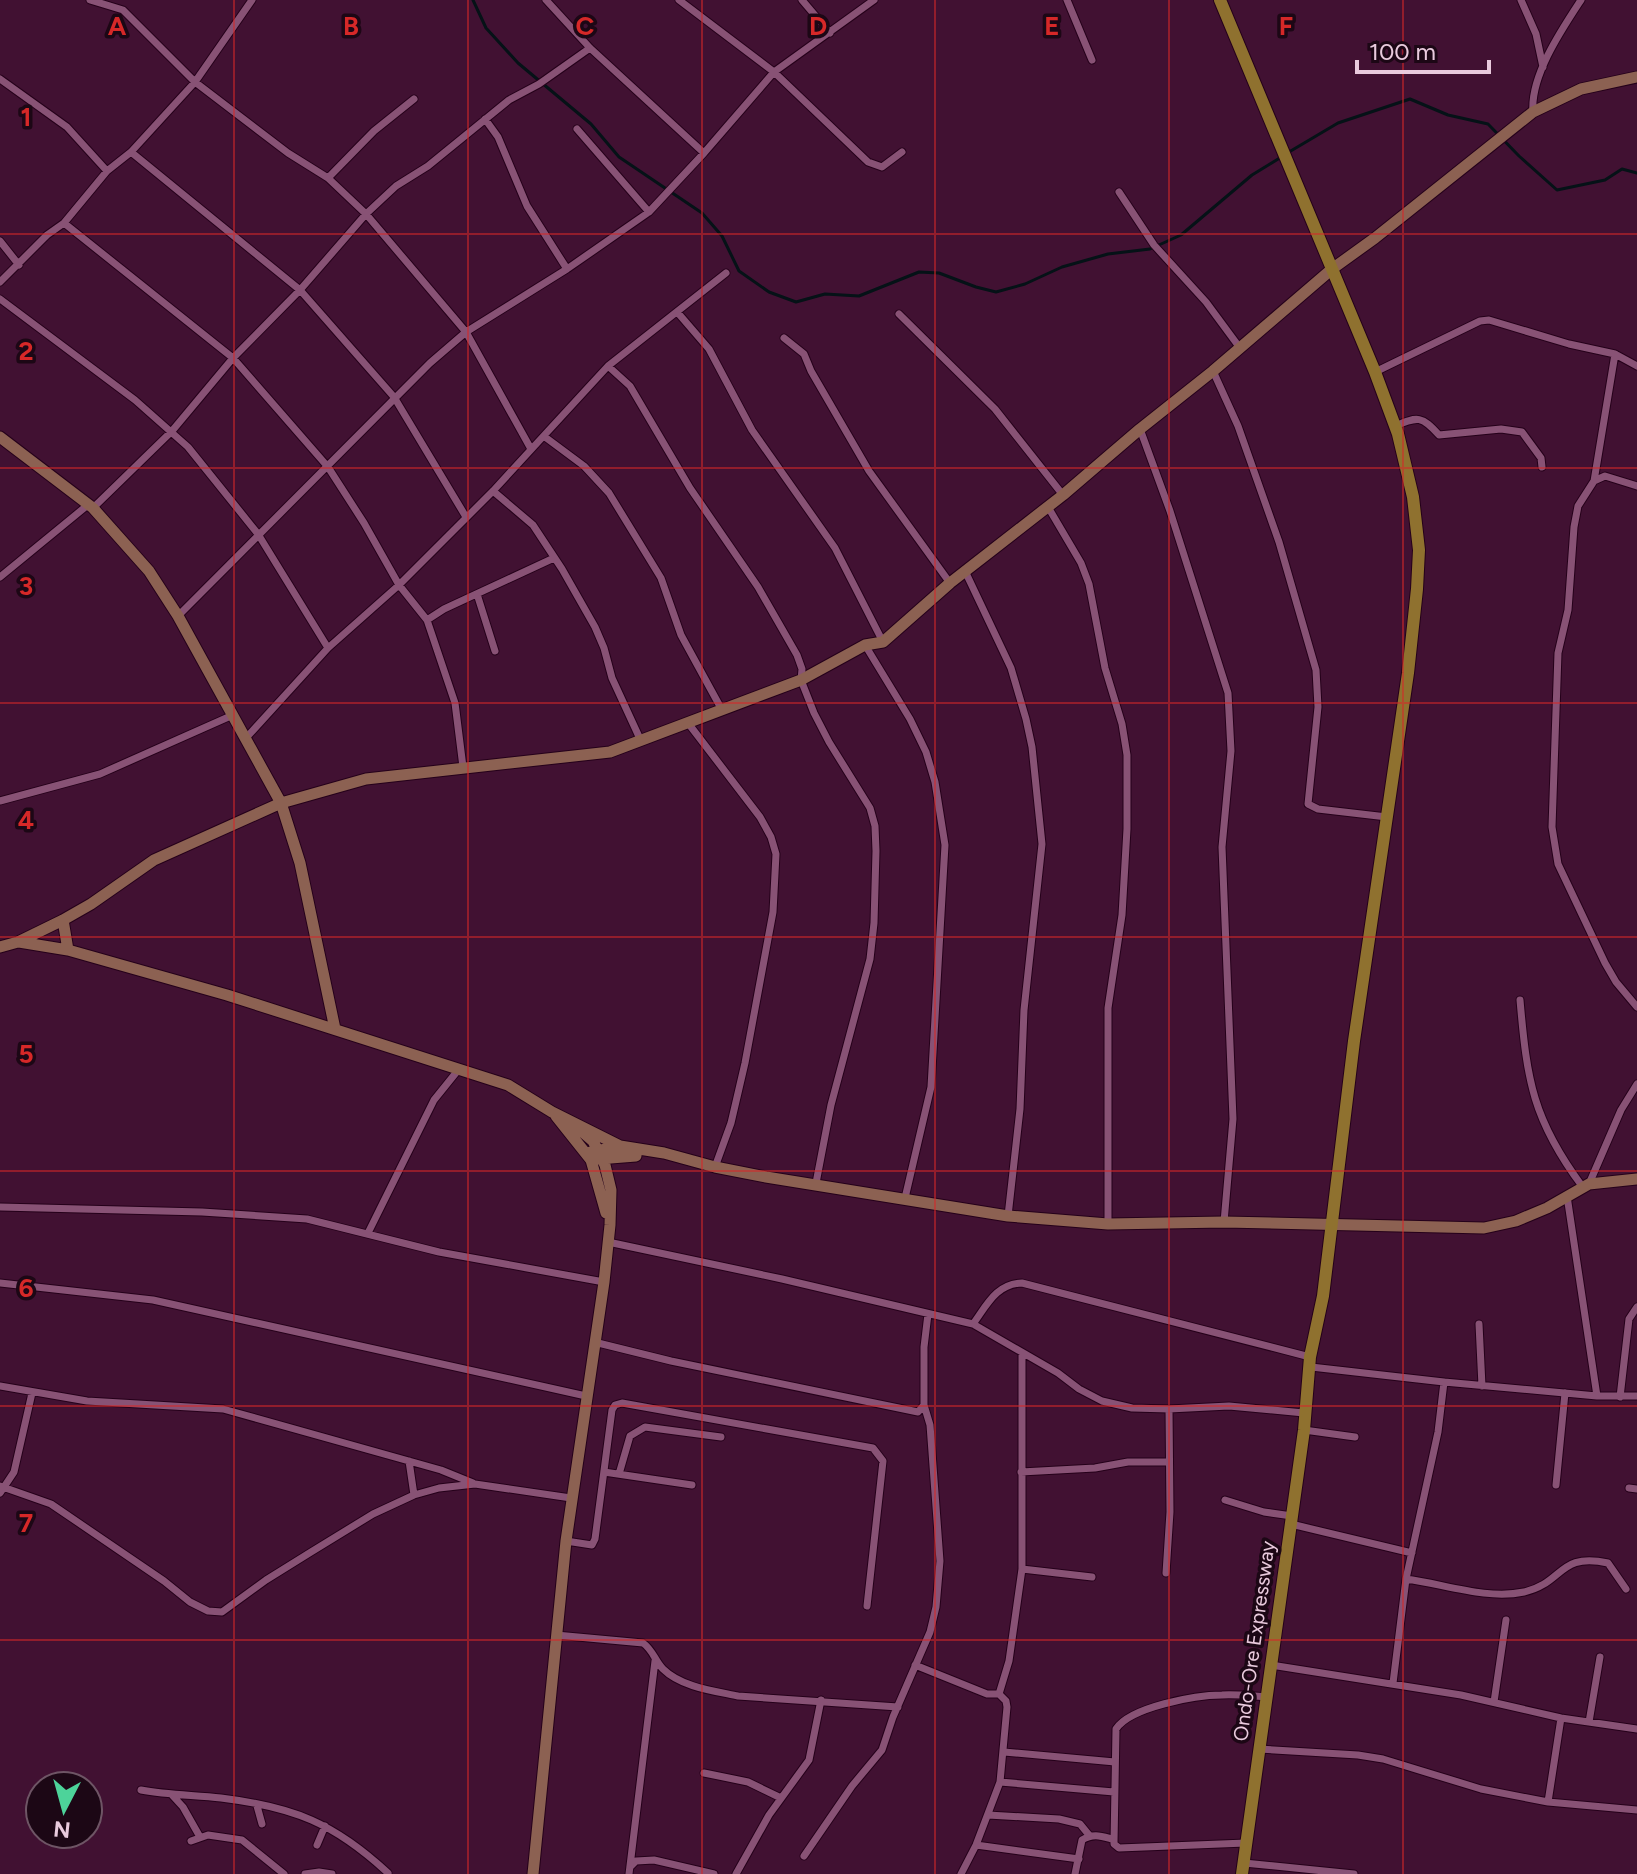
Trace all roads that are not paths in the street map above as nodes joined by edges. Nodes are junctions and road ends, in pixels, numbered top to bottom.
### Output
1 (90, 0) edge
2 (252, 0) edge
3 (546, 0) edge
4 (679, 0) edge
5 (802, 0) edge
6 (1067, 0) edge
7 (1220, 0) edge
8 (1521, 0) edge
9 (1581, 0) edge
10 (872, 1) edge
11 (830, 33) junction
12 (590, 48) junction
13 (1092, 60) dead end
14 (1543, 69) junction
15 (774, 72) junction
16 (1637, 77) edge
17 (0, 79) edge
18 (195, 82) junction
19 (414, 99) dead end
20 (1533, 112) junction
21 (485, 119) junction
22 (577, 129) dead end
23 (131, 152) junction
24 (902, 152) dead end
25 (704, 153) junction
26 (107, 171) junction
27 (328, 178) junction
28 (1119, 192) dead end
29 (649, 212) junction
30 (366, 214) junction
31 (64, 223) junction
32 (0, 241) edge
33 (19, 265) junction
34 (567, 269) junction
35 (1332, 269) junction
36 (726, 273) dead end
37 (0, 282) edge
38 (300, 290) junction
39 (0, 299) edge
40 (678, 313) junction
41 (899, 314) dead end
42 (466, 332) junction
43 (784, 338) dead end
44 (1240, 348) junction
45 (1615, 354) junction
46 (233, 358) junction
47 (608, 366) junction
48 (1637, 366) edge
49 (1213, 371) junction
50 (1375, 372) junction
51 (394, 397) junction
52 (1395, 426) junction
53 (1140, 429) junction
54 (172, 431) junction
55 (0, 437) edge
56 (545, 437) junction
57 (531, 449) junction
58 (328, 467) junction
59 (1542, 467) dead end
60 (1594, 481) junction
61 (1637, 486) edge
62 (493, 491) junction
63 (1063, 495) junction
64 (91, 506) junction
65 (1048, 507) junction
66 (466, 517) junction
67 (258, 534) junction
68 (554, 558) junction
69 (965, 571) junction
70 (0, 577) edge
71 (950, 583) junction
72 (399, 585) junction
73 (477, 594) junction
74 (178, 616) junction
75 (427, 620) junction
76 (883, 642) junction
77 (865, 645) junction
78 (328, 648) junction
79 (495, 651) dead end
80 (801, 680) junction
81 (722, 710) junction
82 (233, 715) junction
83 (688, 723) junction
84 (246, 738) junction
85 (641, 741) junction
86 (463, 767) junction
87 (0, 801) edge
88 (281, 803) junction
89 (1387, 817) junction
90 (63, 920) junction
91 (18, 942) junction
92 (0, 947) edge
93 (68, 950) junction
94 (1520, 1000) dead end
95 (1637, 1007) edge
96 (335, 1029) junction
97 (459, 1069) junction
98 (1637, 1084) edge
99 (552, 1112) junction
100 (571, 1122) junction
101 (624, 1150) junction
102 (594, 1155) junction
103 (715, 1167) junction
104 (1637, 1179) edge
105 (816, 1183) junction
106 (1586, 1185) junction
107 (611, 1190) junction
108 (1567, 1196) junction
109 (905, 1198) junction
110 (0, 1207) edge
111 (1008, 1216) junction
112 (1224, 1222) junction
113 (1332, 1223) junction
114 (1108, 1224) junction
115 (610, 1225) junction
116 (368, 1233) junction
117 (608, 1242) junction
118 (604, 1282) junction
119 (0, 1283) edge
120 (1636, 1310) edge
121 (928, 1314) junction
122 (973, 1324) junction
123 (1479, 1324) dead end
124 (594, 1342) junction
125 (1022, 1353) junction
126 (1311, 1362) junction
127 (1444, 1382) junction
128 (0, 1386) edge
129 (1482, 1386) junction
130 (32, 1393) junction
131 (1565, 1393) junction
132 (586, 1396) junction
133 (1597, 1396) junction
134 (1637, 1396) edge
135 (1620, 1397) junction
136 (924, 1405) junction
137 (1169, 1409) junction
138 (1304, 1413) junction
139 (1304, 1430) junction
140 (721, 1437) dead end
141 (1355, 1437) dead end
142 (409, 1461) junction
143 (1169, 1462) junction
144 (604, 1472) junction
145 (1021, 1472) junction
146 (619, 1474) junction
147 (475, 1484) junction
148 (692, 1485) dead end
149 (1556, 1485) dead end
150 (1, 1489) edge
151 (414, 1495) junction
152 (571, 1498) junction
153 (1225, 1500) dead end
154 (1291, 1520) junction
155 (566, 1541) junction
156 (1412, 1553) junction
157 (1022, 1569) junction
158 (1166, 1573) dead end
159 (1092, 1577) dead end
160 (1406, 1579) junction
161 (1626, 1589) dead end
162 (867, 1606) dead end
163 (1506, 1620) dead end
164 (556, 1635) junction
165 (1600, 1657) dead end
166 (655, 1661) junction
167 (915, 1665) junction
168 (1271, 1665) junction
169 (1393, 1683) junction
170 (999, 1694) junction
171 (1266, 1697) junction
172 (821, 1700) junction
173 (1494, 1702) junction
174 (898, 1707) junction
175 (1561, 1718) junction
176 (1589, 1722) junction
177 (1637, 1729) edge
178 (1259, 1749) junction
179 (1004, 1752) junction
180 (1115, 1762) junction
181 (704, 1773) dead end
182 (1000, 1782) junction
183 (141, 1790) dead end
184 (1114, 1792) junction
185 (172, 1795) junction
186 (781, 1798) junction
187 (1548, 1802) junction
188 (257, 1806) junction
189 (1637, 1810) edge
190 (988, 1815) junction
191 (262, 1824) dead end
192 (325, 1826) junction
193 (1089, 1835) junction
194 (200, 1837) junction
195 (1112, 1839) junction
196 (191, 1841) dead end
197 (1246, 1843) junction
198 (317, 1845) dead end
199 (976, 1845) junction
200 (804, 1856) dead end
201 (1079, 1859) junction
202 (1243, 1869) edge
203 (629, 1871) edge
204 (388, 1873) edge
205 (284, 1874) edge
206 (305, 1874) edge
207 (332, 1874) edge
208 (533, 1874) edge
209 (714, 1874) edge
210 (736, 1874) edge
211 (961, 1874) edge
212 (1075, 1874) edge
213 (1354, 1874) edge

1 - 18 street
2 - 18 street
3 - 12 street
4 - 15 street
5 - 11 street
6 - 13 street
7 - 35 main road, Ondo-Ore Expressway
8 - 14 street
9 - 14 street
10 - 11 street
11 - 15 street
12 - 21 street
12 - 25 street
14 - 20 street
15 - 24 street
15 - 25 street
16 - 20 street
17 - 26 street
18 - 23 street
18 - 27 street
19 - 27 street
20 - 35 street
21 - 30 street
21 - 34 street
22 - 29 street
23 - 26 street
23 - 38 street
25 - 29 street
26 - 31 street
27 - 30 street
28 - 44 street
29 - 34 street
30 - 38 street
30 - 42 street
31 - 33 street
31 - 46 street
32 - 33 street
33 - 37 street
34 - 42 street
35 - 44 street
35 - 50 main road, Ondo-Ore Expressway
36 - 40 street
38 - 46 street
38 - 51 street
39 - 54 street
40 - 47 street
40 - 76 street
41 - 63 street
42 - 51 street
42 - 57 street
43 - 71 street
44 - 49 street
45 - 48 street
45 - 50 street
45 - 60 street
46 - 54 street
46 - 58 street
47 - 56 street
47 - 80 street
49 - 53 street
49 - 89 street
50 - 52 main road, Ondo-Ore Expressway
51 - 58 street
51 - 66 street
52 - 59 street
52 - 89 main road, Ondo-Ore Expressway
53 - 63 street
53 - 112 street
54 - 64 street
54 - 67 street
55 - 64 street
56 - 57 street
56 - 81 street
57 - 62 street
58 - 67 street
58 - 72 street
60 - 61 street
60 - 95 street
62 - 66 street
62 - 68 street
63 - 65 street
64 - 70 street
64 - 74 street
65 - 69 street
65 - 114 street
66 - 72 street
67 - 74 street
67 - 78 street
68 - 73 street
68 - 85 street
69 - 71 street
69 - 111 street
71 - 76 street
72 - 75 street
72 - 78 street
73 - 75 street
73 - 79 street
74 - 82 street
75 - 86 street
76 - 77 street
77 - 80 street
77 - 109 street
78 - 84 street
80 - 81 street
80 - 105 street
81 - 83 street
82 - 84 street
82 - 87 street
83 - 85 street
83 - 103 street
84 - 88 street
85 - 86 street
86 - 88 street
88 - 90 street
88 - 96 street
89 - 113 main road, Ondo-Ore Expressway
90 - 91 street
90 - 93 street
91 - 92 street
91 - 93 street
93 - 96 street
94 - 106 street
96 - 97 street
97 - 99 street
97 - 116 street
98 - 106 street
99 - 100 street
99 - 102 street
100 - 101 street
100 - 102 street
101 - 102 street
101 - 103 street
101 - 107 street
102 - 107 street
102 - 115 street
103 - 105 street
104 - 106 street
105 - 109 street
106 - 108 street
107 - 115 street
108 - 113 street
108 - 133 street
109 - 111 street
110 - 116 street
111 - 114 street
112 - 113 street
112 - 114 street
113 - 126 main road, Ondo-Ore Expressway
115 - 117 street
116 - 118 street
117 - 118 street
117 - 121 street
118 - 124 street
119 - 132 street
120 - 135 street
121 - 122 street
121 - 136 street
122 - 125 street
122 - 126 street
123 - 129 street
124 - 132 street
124 - 136 street
125 - 137 street
125 - 145 street
126 - 127 street
126 - 138 main road, Ondo-Ore Expressway
127 - 129 street
127 - 156 street
128 - 130 street
129 - 131 street
130 - 142 street
130 - 150 street
131 - 133 street
131 - 149 street
132 - 152 street
133 - 135 street
134 - 135 street
136 - 167 street
137 - 138 street
137 - 143 street
138 - 139 main road, Ondo-Ore Expressway
139 - 141 street
139 - 154 main road, Ondo-Ore Expressway
140 - 146 street
142 - 147 street
142 - 151 street
143 - 145 street
143 - 158 street
144 - 146 street
144 - 155 street
144 - 162 street
145 - 157 street
146 - 148 street
147 - 151 street
147 - 152 street
150 - 151 street
152 - 155 street
153 - 154 street
154 - 156 street
154 - 168 main road, Ondo-Ore Expressway
155 - 164 street
156 - 160 street
157 - 159 street
157 - 170 street
160 - 161 street
160 - 169 street
163 - 173 street
164 - 166 street
164 - 208 street
165 - 176 street
166 - 172 street
166 - 203 street
167 - 170 street
167 - 174 street
168 - 169 street
168 - 171 main road, Ondo-Ore Expressway
169 - 173 street
170 - 179 street
171 - 178 main road, Ondo-Ore Expressway
171 - 180 street
172 - 174 street
172 - 186 street
173 - 175 street
174 - 200 street
175 - 176 street
175 - 187 street
176 - 177 street
178 - 187 street
178 - 197 main road, Ondo-Ore Expressway
179 - 180 street
179 - 182 street
180 - 184 street
181 - 186 street
182 - 184 street
182 - 190 street
183 - 185 street
184 - 195 street
185 - 188 street
185 - 194 street
186 - 210 street
187 - 189 street
188 - 191 street
188 - 192 street
190 - 193 street
190 - 199 street
192 - 198 street
192 - 204 street
193 - 195 street
193 - 201 street
194 - 196 street
194 - 205 street
195 - 197 street
197 - 202 main road, Ondo-Ore Expressway
199 - 201 street
199 - 211 street
201 - 212 street
202 - 213 street
203 - 209 street
206 - 207 street

